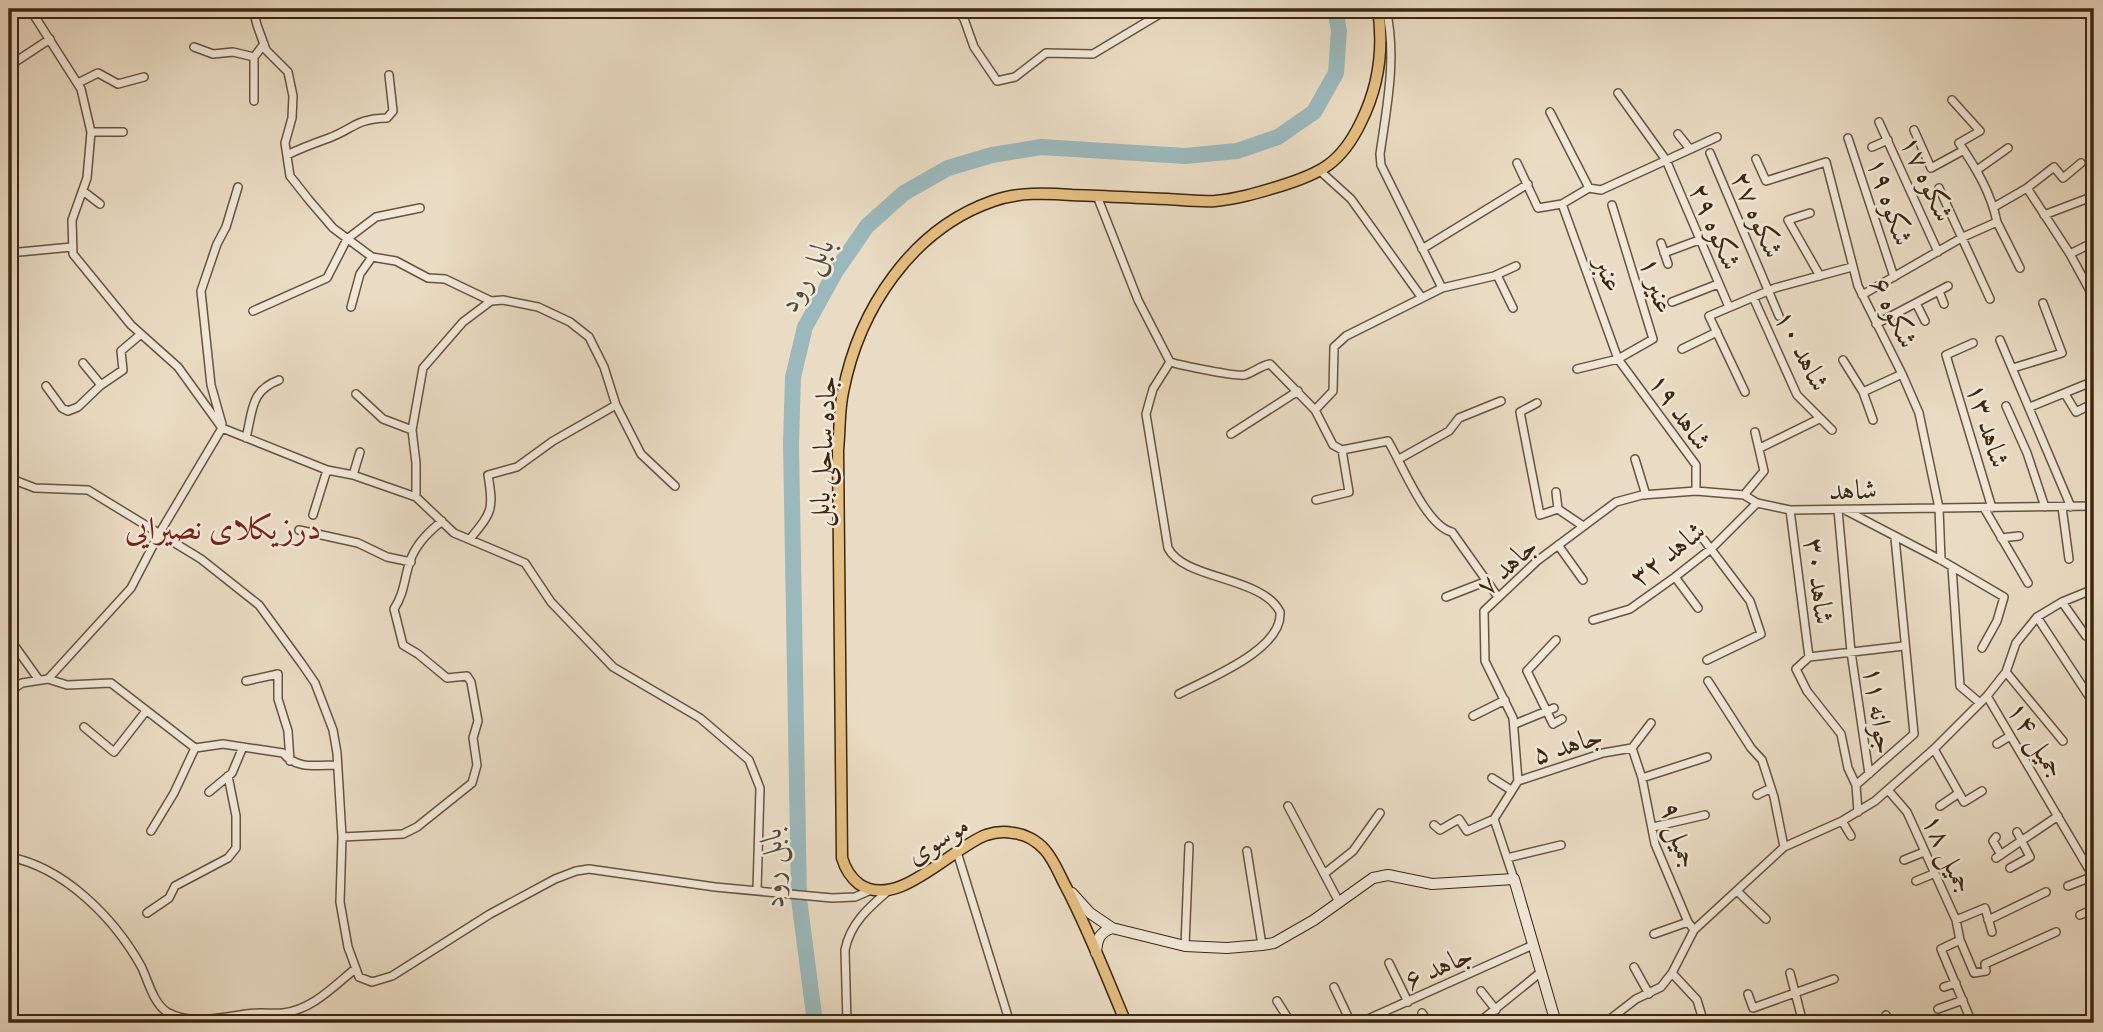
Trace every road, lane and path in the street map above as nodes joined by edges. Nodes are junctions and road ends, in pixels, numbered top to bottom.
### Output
1 (30, 9) edge
2 (253, 9) edge
3 (956, 9) edge
4 (1168, 9) edge
5 (1378, 9) edge
6 (1386, 9) edge
7 (50, 39) junction
8 (264, 44) junction
9 (194, 47) dead end
10 (254, 57) junction
11 (9, 66) edge
12 (389, 75) dead end
13 (144, 77) dead end
14 (78, 83) junction
15 (1618, 93) dead end
16 (1952, 100) dead end
17 (254, 101) dead end
18 (1550, 112) dead end
19 (1880, 122) dead end
20 (1914, 130) dead end
21 (91, 132) junction
22 (123, 132) dead end
23 (1678, 134) dead end
24 (1717, 137) dead end
25 (1849, 138) dead end
26 (1888, 140) junction
27 (1872, 147) dead end
28 (2008, 148) dead end
29 (1690, 149) junction
30 (1964, 150) junction
31 (1710, 153) dead end
32 (287, 155) junction
33 (1756, 159) dead end
34 (1666, 160) junction
35 (1517, 163) dead end
36 (2081, 163) dead end
37 (1319, 170) junction
38 (1977, 170) junction
39 (1528, 184) junction
40 (238, 187) dead end
41 (1589, 188) junction
42 (1938, 188) dead end
43 (2027, 188) junction
44 (83, 191) junction
45 (1097, 196) junction
46 (2094, 196) edge
47 (1562, 204) junction
48 (100, 205) dead end
49 (1612, 205) dead end
50 (1994, 206) junction
51 (420, 208) dead end
52 (1810, 213) dead end
53 (2045, 215) junction
54 (1997, 222) junction
55 (1963, 237) junction
56 (347, 239) junction
57 (1699, 240) junction
58 (1661, 243) dead end
59 (2086, 246) dead end
60 (72, 247) junction
61 (1422, 249) junction
62 (1938, 252) junction
63 (9, 253) edge
64 (1664, 253) junction
65 (2070, 254) junction
66 (372, 257) junction
67 (1668, 264) dead end
68 (1516, 267) dead end
69 (1852, 267) junction
70 (2021, 268) dead end
71 (1497, 275) junction
72 (1820, 276) junction
73 (1894, 277) junction
74 (1718, 284) junction
75 (1948, 286) dead end
76 (1441, 288) junction
77 (1771, 290) junction
78 (1939, 291) junction
79 (1862, 295) junction
80 (1753, 297) junction
81 (1422, 298) junction
82 (2094, 298) edge
83 (1990, 299) dead end
84 (491, 301) junction
85 (1672, 302) dead end
86 (1916, 303) junction
87 (2043, 303) dead end
88 (1944, 304) dead end
89 (351, 307) dead end
90 (1729, 307) junction
91 (1513, 308) dead end
92 (253, 311) dead end
93 (1779, 316) dead end
94 (1925, 321) dead end
95 (1876, 324) junction
96 (1717, 332) junction
97 (141, 334) junction
98 (1958, 339) dead end
99 (2000, 340) dead end
100 (1973, 343) dead end
101 (1962, 348) junction
102 (1682, 349) dead end
103 (1618, 359) junction
104 (1843, 360) dead end
105 (1170, 362) junction
106 (83, 363) dead end
107 (2013, 368) junction
108 (1577, 369) dead end
109 (1902, 374) junction
110 (279, 380) dead end
111 (2094, 381) edge
112 (101, 385) junction
113 (46, 386) dead end
114 (1298, 391) junction
115 (1745, 392) dead end
116 (1863, 392) junction
117 (356, 394) dead end
118 (2066, 394) junction
119 (1501, 401) dead end
120 (1537, 403) dead end
121 (2094, 403) edge
122 (616, 405) junction
123 (2007, 406) dead end
124 (2030, 407) junction
125 (1315, 410) junction
126 (1819, 419) junction
127 (1873, 420) dead end
128 (222, 428) junction
129 (412, 430) junction
130 (1832, 430) dead end
131 (1755, 432) dead end
132 (1231, 434) dead end
133 (246, 438) junction
134 (1760, 448) junction
135 (1342, 450) junction
136 (360, 452) dead end
137 (1399, 459) junction
138 (1635, 459) dead end
139 (327, 470) junction
140 (353, 475) junction
141 (9, 478) edge
142 (675, 486) dead end
143 (1696, 491) junction
144 (1556, 492) dead end
145 (1646, 495) junction
146 (1744, 495) junction
147 (416, 497) junction
148 (1316, 500) dead end
149 (1616, 502) joint
150 (1757, 503) junction
151 (2094, 506) edge
152 (2045, 507) junction
153 (2062, 507) junction
154 (2071, 507) junction
155 (1939, 508) junction
156 (1988, 508) junction
157 (1558, 509) junction
158 (1790, 510) junction
159 (1841, 510) junction
160 (313, 515) dead end
161 (442, 521) junction
162 (1583, 526) junction
163 (299, 530) dead end
164 (159, 534) junction
165 (2019, 536) dead end
166 (1895, 538) junction
167 (2001, 538) junction
168 (470, 539) junction
169 (1704, 540) dead end
170 (1558, 545) junction
171 (1712, 548) junction
172 (2069, 559) dead end
173 (1941, 560) junction
174 (411, 562) junction
175 (1952, 567) junction
176 (1675, 577) junction
177 (1584, 580) dead end
178 (1487, 581) junction
179 (2028, 583) dead end
180 (2094, 589) edge
181 (1446, 597) dead end
182 (1498, 597) junction
183 (2062, 602) junction
184 (1698, 608) dead end
185 (2037, 618) junction
186 (1593, 620) dead end
187 (2086, 636) dead end
188 (9, 638) edge
189 (1556, 640) dead end
190 (1905, 646) junction
191 (1982, 648) dead end
192 (1851, 652) junction
193 (1809, 657) junction
194 (1707, 660) dead end
195 (2006, 672) junction
196 (48, 679) junction
197 (39, 680) junction
198 (246, 681) dead end
199 (1708, 681) dead end
200 (9, 692) edge
201 (1179, 694) dead end
202 (1987, 696) junction
203 (1505, 700) junction
204 (1980, 703) junction
205 (2094, 704) edge
206 (1551, 710) junction
207 (146, 711) junction
208 (1473, 716) dead end
209 (1562, 719) dead end
210 (1651, 723) dead end
211 (1515, 724) junction
212 (84, 727) dead end
213 (2010, 736) junction
214 (2063, 741) dead end
215 (1997, 744) dead end
216 (243, 747) junction
217 (195, 748) junction
218 (1632, 748) junction
219 (1934, 749) junction
220 (1707, 757) dead end
221 (290, 762) junction
222 (337, 765) junction
223 (1868, 774) junction
224 (228, 776) junction
225 (1492, 778) dead end
226 (1642, 778) junction
227 (1518, 781) junction
228 (1856, 785) junction
229 (1771, 788) junction
230 (1511, 790) junction
231 (1888, 790) junction
232 (1982, 791) dead end
233 (209, 792) dead end
234 (1959, 793) junction
235 (1757, 795) dead end
236 (1289, 806) dead end
237 (1940, 806) dead end
238 (1858, 811) junction
239 (1380, 813) dead end
240 (1705, 815) dead end
241 (2058, 816) junction
242 (1494, 819) junction
243 (1842, 821) junction
244 (1434, 825) dead end
245 (1653, 827) junction
246 (150, 831) dead end
247 (2017, 832) dead end
248 (1851, 836) dead end
249 (342, 837) junction
250 (1996, 837) dead end
251 (2022, 841) junction
252 (1561, 845) dead end
253 (1189, 846) dead end
254 (1784, 847) junction
255 (1247, 850) dead end
256 (957, 852) junction
257 (1924, 852) junction
258 (9, 857) edge
259 (1507, 858) junction
260 (1904, 860) dead end
261 (2010, 868) dead end
262 (1324, 874) junction
263 (1933, 874) junction
264 (2094, 876) edge
265 (1514, 879) junction
266 (1063, 881) junction
267 (1916, 881) dead end
268 (2068, 886) dead end
269 (757, 890) junction
270 (871, 890) junction
271 (888, 891) junction
272 (1738, 892) junction
273 (2046, 892) dead end
274 (1339, 902) junction
275 (2094, 909) edge
276 (147, 913) dead end
277 (2080, 915) dead end
278 (1766, 919) dead end
279 (1956, 920) junction
280 (1988, 920) junction
281 (1688, 922) junction
282 (1112, 928) junction
283 (1694, 930) junction
284 (1992, 932) dead end
285 (2056, 933) dead end
286 (1654, 934) dead end
287 (1960, 940) junction
288 (1262, 945) junction
289 (1533, 945) junction
290 (1185, 946) junction
291 (1096, 953) junction
292 (1389, 963) dead end
293 (1634, 967) dead end
294 (355, 969) junction
295 (1541, 972) junction
296 (1790, 973) dead end
297 (1672, 974) junction
298 (1834, 979) dead end
299 (1956, 983) junction
300 (1334, 987) dead end
301 (1944, 987) dead end
302 (1481, 991) dead end
303 (1795, 993) junction
304 (1748, 994) dead end
305 (1649, 995) junction
306 (1963, 1000) junction
307 (1277, 1001) dead end
308 (1408, 1002) junction
309 (1938, 1009) dead end
310 (1496, 1010) junction
311 (1422, 1013) dead end
312 (1886, 1014) dead end
313 (197, 1021) edge
314 (1482, 1022) edge
315 (847, 1023) edge
316 (1010, 1023) edge
317 (1126, 1023) edge
318 (1291, 1023) edge
319 (1351, 1023) edge
320 (1359, 1023) edge
321 (1429, 1023) edge
322 (1556, 1023) edge
323 (1605, 1023) edge
324 (1704, 1023) edge
325 (1803, 1023) edge
326 (1889, 1023) edge
327 (1972, 1023) edge

1 - 7 street
2 - 8 street
3 - 4 street
5 - 37 main road, جاده ساحلی بابل
6 - 61 street
7 - 11 street
7 - 14 street
8 - 10 street
8 - 32 street
9 - 10 street
10 - 17 street
12 - 32 street
13 - 14 street
14 - 21 street
15 - 34 street, شکوه ۲۹
16 - 30 street
18 - 41 street
19 - 26 street, شکوه ۱۷
20 - 30 street
21 - 22 street
21 - 44 street
23 - 29 street
24 - 29 street
25 - 73 street, شکوه ۱۹
26 - 27 street
26 - 62 street, شکوه ۱۷
28 - 38 street
29 - 34 street
30 - 38 street
31 - 77 street, شکوه ۲۷
32 - 56 street
33 - 69 street, شکوه ۶
34 - 41 street
34 - 57 street, شکوه ۲۹
35 - 39 street
36 - 43 street
37 - 45 main road, جاده ساحلی بابل
37 - 81 street
38 - 50 street
39 - 47 street
39 - 61 street
40 - 128 street
41 - 47 street
42 - 55 street
43 - 50 street
43 - 53 street
44 - 48 street
44 - 60 street
45 - 105 street
45 - 270 main road, جاده ساحلی بابل
46 - 53 street
47 - 103 street, عنبر
49 - 103 street, عنیر ۱
50 - 54 street
51 - 56 street
52 - 72 street
53 - 65 street
54 - 55 street
54 - 70 street
55 - 62 street
55 - 83 street
56 - 66 street
56 - 92 street
57 - 64 street
57 - 74 street, شکوه ۲۹
58 - 64 street
59 - 65 street
60 - 63 street
60 - 97 street
61 - 76 street
62 - 73 street
64 - 67 street
65 - 82 street
66 - 84 street
66 - 89 street
68 - 71 street
69 - 72 street
69 - 79 street, شکوه ۶
71 - 76 street
71 - 91 street
72 - 77 street
73 - 79 street
74 - 85 street
74 - 90 street, شکوه ۲۹
75 - 78 street
76 - 81 street
77 - 80 street
77 - 93 street, شکوه ۲۷
78 - 86 street
78 - 88 street
79 - 95 street, شکوه ۶
80 - 90 street
80 - 126 street, شاهد ۱۰
81 - 125 street
84 - 122 street
84 - 129 street
86 - 94 street
86 - 95 street
87 - 107 street
90 - 96 street
95 - 109 street, شکوه ۶
96 - 102 street
96 - 115 street
97 - 112 street
97 - 128 street
98 - 101 street
99 - 107 street
100 - 101 street
101 - 156 street, شاهد ۱۳
103 - 108 street
103 - 143 street, شاهد ۱۹
104 - 116 street
105 - 114 street
105 - 201 street
106 - 112 street
107 - 124 street
109 - 116 street
109 - 155 street, شکوه ۶
110 - 133 street
111 - 118 street
112 - 113 street
114 - 125 street
114 - 132 street
116 - 127 street
117 - 129 street
118 - 121 street
118 - 124 street
119 - 137 street
120 - 157 street
122 - 142 street
122 - 168 street
123 - 152 street
124 - 154 street
125 - 135 street
126 - 130 street, شاهد ۱۰
126 - 134 street
128 - 133 street
128 - 164 street
129 - 147 street
131 - 134 street
133 - 139 street
134 - 146 street
135 - 137 street
135 - 148 street
136 - 140 street
137 - 178 street
138 - 145 street
139 - 140 street
139 - 160 street
140 - 147 street
141 - 164 street
143 - 145 street, شاهد
143 - 146 street, شاهد
144 - 157 street
145 - 149 street, شاهد
146 - 150 street, شاهد
147 - 161 street
149 - 162 street, جاهد ۷
150 - 158 street, شاهد
150 - 171 street, شاهد ۳۲
151 - 154 street, شاهد
152 - 153 street, شاهد
152 - 156 street, شاهد
153 - 154 street, شاهد
153 - 172 street
155 - 156 street, شاهد
155 - 159 street, شاهد
155 - 173 street, شکوه ۶
156 - 167 street, شاهد ۱۳
157 - 162 street
158 - 159 street, شاهد
158 - 193 street, شاهد ۳۰
159 - 166 street
159 - 192 street, جوانه ۱۱
161 - 168 street
161 - 174 street
162 - 170 street, جاهد ۷
163 - 174 street
164 - 196 street
164 - 222 street
165 - 167 street
166 - 173 street
166 - 190 street
167 - 179 street, شاهد ۱۳
168 - 269 street
169 - 171 street
170 - 177 street
170 - 182 street, جاهد ۷
171 - 176 street, شاهد ۳۲
171 - 194 street
173 - 175 street
174 - 249 street
175 - 191 street
175 - 204 street
176 - 184 street
176 - 186 street, شاهد ۳۲
178 - 181 street
178 - 182 street
180 - 183 street
182 - 203 street, جاهد ۷
183 - 185 street
183 - 187 street
185 - 195 street
185 - 205 street
188 - 197 street
189 - 206 street
190 - 192 street
190 - 223 street
192 - 193 street
192 - 223 street, جوانه ۱۱
193 - 228 street
195 - 202 street
195 - 214 street
196 - 197 street
196 - 207 street
197 - 200 street
198 - 221 street
199 - 229 street
202 - 204 street
202 - 213 street, جمیل ۱۴
203 - 208 street
203 - 211 street, جاهد ۷
204 - 219 street
206 - 209 street
206 - 211 street
207 - 212 street
207 - 217 street
210 - 218 street
211 - 227 street, جاهد ۷
213 - 215 street
213 - 241 street, جمیل ۱۴
216 - 217 street
216 - 221 street
216 - 224 street
217 - 246 street
218 - 226 street, جمیل ۹
218 - 227 street, جاهد ۵
219 - 231 street
219 - 234 street
220 - 226 street
221 - 222 street
222 - 249 street
223 - 228 street
224 - 233 street
224 - 276 street
225 - 230 street
226 - 245 street, جمیل ۹
227 - 230 street, جاهد ۵
228 - 238 street
229 - 235 street
229 - 254 street
230 - 242 street, جاهد ۵
231 - 238 street
231 - 257 street, جمیل ۱۸
232 - 234 street
234 - 237 street
236 - 262 street
238 - 243 street
239 - 262 street
240 - 245 street
241 - 251 street
241 - 264 street, جمیل ۱۴
242 - 244 street
242 - 259 street
243 - 248 street
243 - 254 street
245 - 281 street, جمیل ۹
247 - 251 street
249 - 294 street
250 - 251 street
251 - 261 street
252 - 259 street
253 - 290 street
254 - 272 street
255 - 288 street
256 - 266 main road, موسوی
256 - 271 main road, موسوی
256 - 316 street
257 - 260 street
257 - 263 street, جمیل ۱۸
258 - 313 street
259 - 265 street
262 - 274 street
263 - 267 street
263 - 279 street, جمیل ۱۸
264 - 268 street
265 - 274 main road
265 - 289 main road
266 - 282 main road
266 - 291 main road, موسوی
269 - 270 street
269 - 294 street
270 - 271 main road, موسوی
271 - 315 street
272 - 278 street
272 - 283 street
273 - 280 street
274 - 288 main road
275 - 277 street
279 - 280 street
279 - 287 street, جمیل ۱۸
280 - 284 street
281 - 283 street, جمیل ۹
281 - 286 street
282 - 290 main road
282 - 291 main road
283 - 297 street
285 - 287 street, جمیل ۱۸
287 - 299 street
288 - 290 main road
289 - 295 main road
289 - 308 street, جاهد ۶
291 - 317 main road, موسوی
292 - 308 street
293 - 305 street
294 - 313 street
295 - 310 street
295 - 322 main road
296 - 303 street
297 - 305 street
297 - 324 street
298 - 303 street
299 - 301 street
299 - 306 street
300 - 319 street
302 - 310 street
303 - 304 street
303 - 325 street
305 - 323 street
306 - 309 street
306 - 327 street
307 - 318 street
308 - 320 street, جاهد ۶
310 - 314 street
311 - 321 street
312 - 326 street

